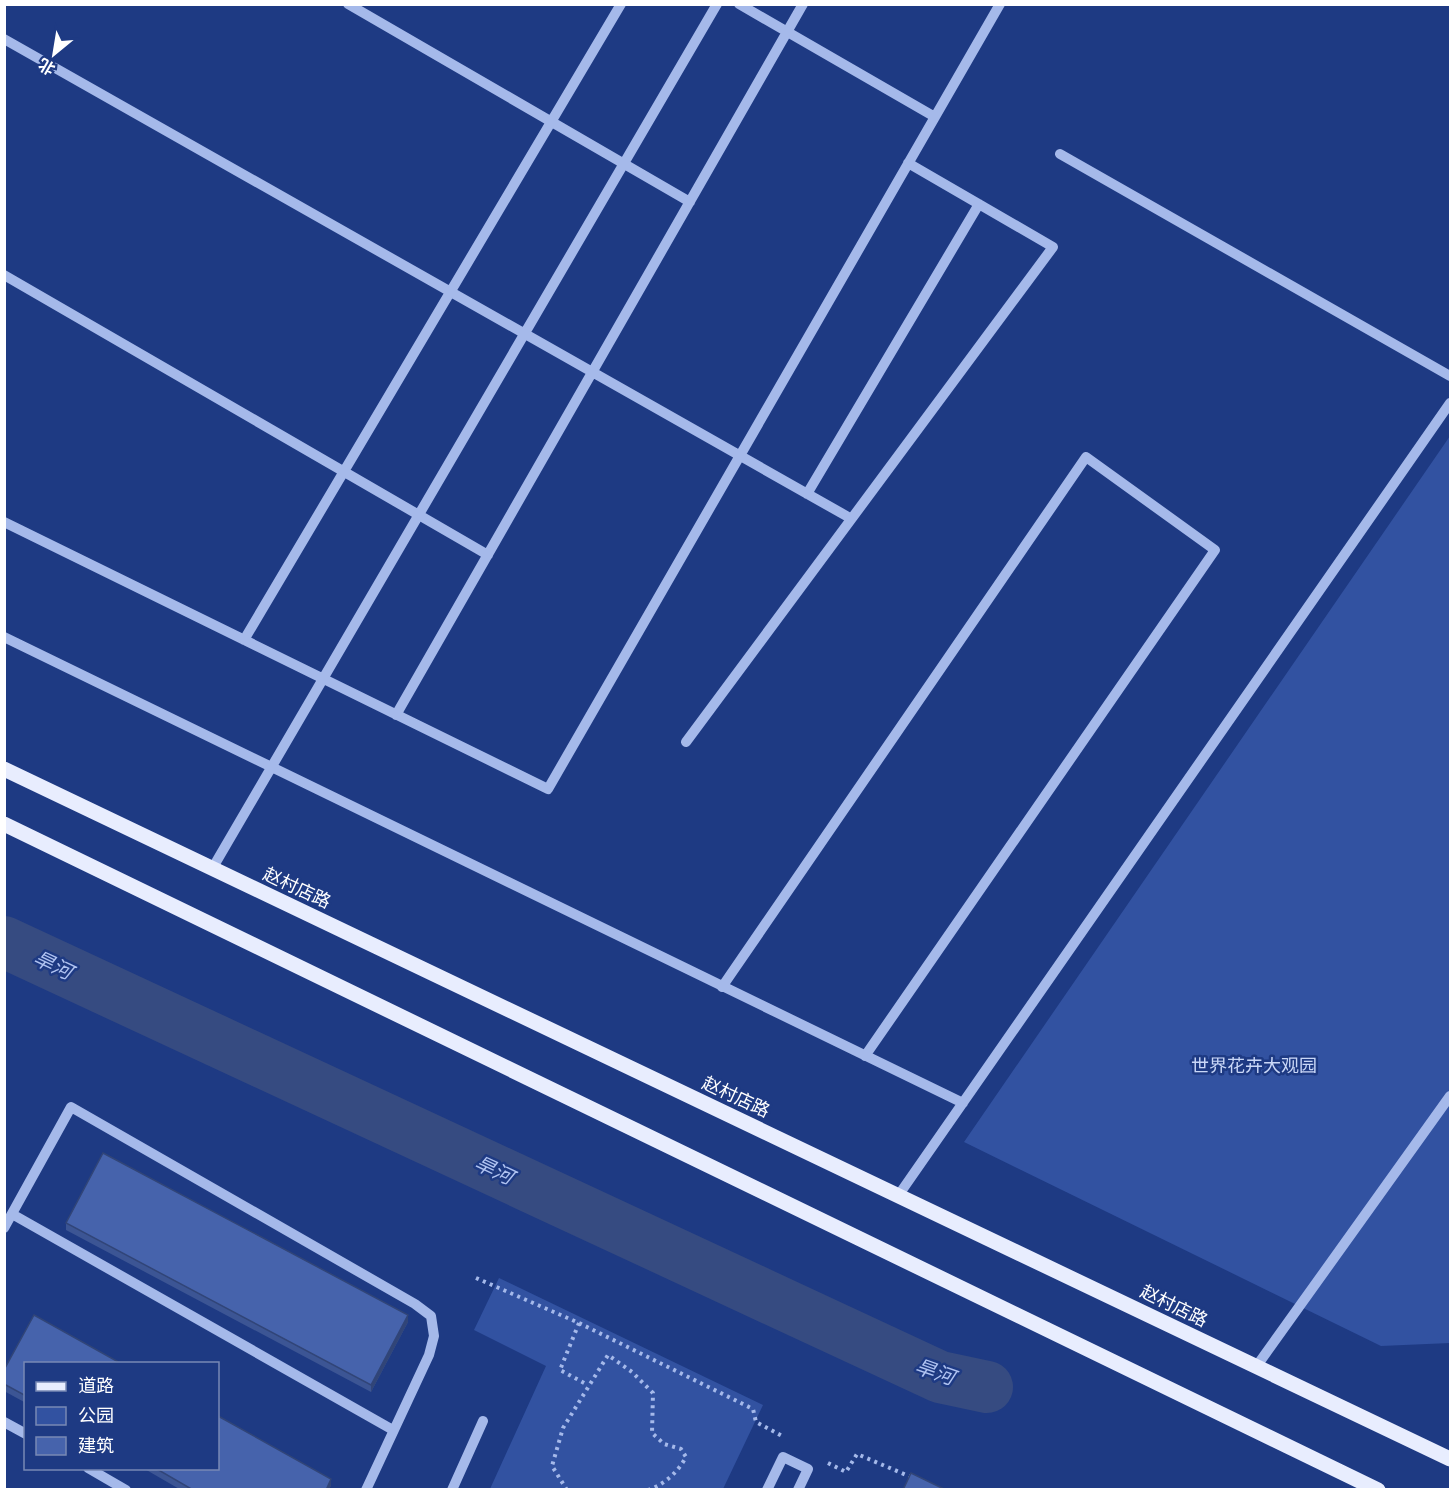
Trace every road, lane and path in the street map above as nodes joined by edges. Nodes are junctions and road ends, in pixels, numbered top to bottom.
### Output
1 (348, 4) edge
2 (621, 4) edge
3 (717, 4) edge
4 (739, 4) edge
5 (803, 4) edge
6 (1000, 4) edge
7 (787, 32) junction
8 (4, 39) edge
9 (935, 117) junction
10 (551, 123) junction
11 (1060, 154) dead end
12 (908, 163) junction
13 (624, 165) junction
14 (690, 202) junction
15 (979, 204) junction
16 (4, 276) edge
17 (450, 292) junction
18 (524, 334) junction
19 (593, 372) junction
20 (1450, 375) edge
21 (1450, 403) edge
22 (740, 456) junction
23 (344, 471) junction
24 (807, 494) junction
25 (419, 515) junction
26 (850, 518) junction
27 (4, 522) edge
28 (488, 555) junction
29 (4, 638) edge
30 (244, 640) junction
31 (323, 678) junction
32 (396, 715) junction
33 (686, 742) dead end
34 (271, 767) junction
35 (4, 769) edge
36 (4, 824) edge
37 (212, 868) junction
38 (722, 987) junction
39 (865, 1056) junction
40 (1450, 1096) edge
41 (963, 1103) junction
42 (898, 1196) junction
43 (12, 1214) junction
44 (4, 1228) edge
45 (476, 1278) dead end
46 (579, 1323) junction
47 (1256, 1367) junction
48 (588, 1385) junction
49 (483, 1421) dead end
50 (4, 1422) edge
51 (393, 1430) junction
52 (24, 1433) edge
53 (794, 1442) dead end
54 (1450, 1459) edge
55 (824, 1461) dead end
56 (91, 1470) edge
57 (921, 1481) edge
58 (657, 1488) edge
59 (126, 1490) edge
60 (366, 1490) edge
61 (452, 1490) edge
62 (567, 1490) edge
63 (617, 1490) edge
64 (623, 1490) edge
65 (648, 1490) edge
66 (767, 1490) edge
67 (798, 1490) edge
68 (1378, 1490) edge

1 - 10 street
2 - 10 street
3 - 13 street
4 - 7 street
5 - 7 street
6 - 9 street
7 - 9 street
7 - 14 street
8 - 17 street
9 - 12 street
10 - 13 street
10 - 17 street
11 - 20 street
12 - 15 street
12 - 22 street
13 - 14 street
13 - 18 street
14 - 19 street
15 - 24 street
15 - 26 street
16 - 23 street
17 - 18 street
17 - 23 street
18 - 19 street
18 - 25 street
19 - 22 street
19 - 28 street
21 - 41 street
22 - 24 street
22 - 32 street
23 - 25 street
23 - 30 street
24 - 26 street
25 - 28 street
25 - 31 street
26 - 33 street
27 - 30 street
28 - 32 street
29 - 34 street
30 - 31 street
31 - 32 street
31 - 34 street
34 - 37 street
34 - 38 street
35 - 37 main road, 赵村店路
36 - 68 main road
37 - 42 main road, 赵村店路
38 - 39 street
38 - 39 street
39 - 41 street
40 - 47 street
41 - 42 street
42 - 47 main road, 赵村店路
43 - 44 street
43 - 51 street
43 - 51 street
45 - 46 path
46 - 48 path
46 - 53 path
47 - 54 main road, 赵村店路
48 - 58 path
48 - 62 path
49 - 61 street
50 - 52 street
51 - 60 street
55 - 57 path
56 - 59 street
58 - 65 path
63 - 64 path
66 - 67 street

